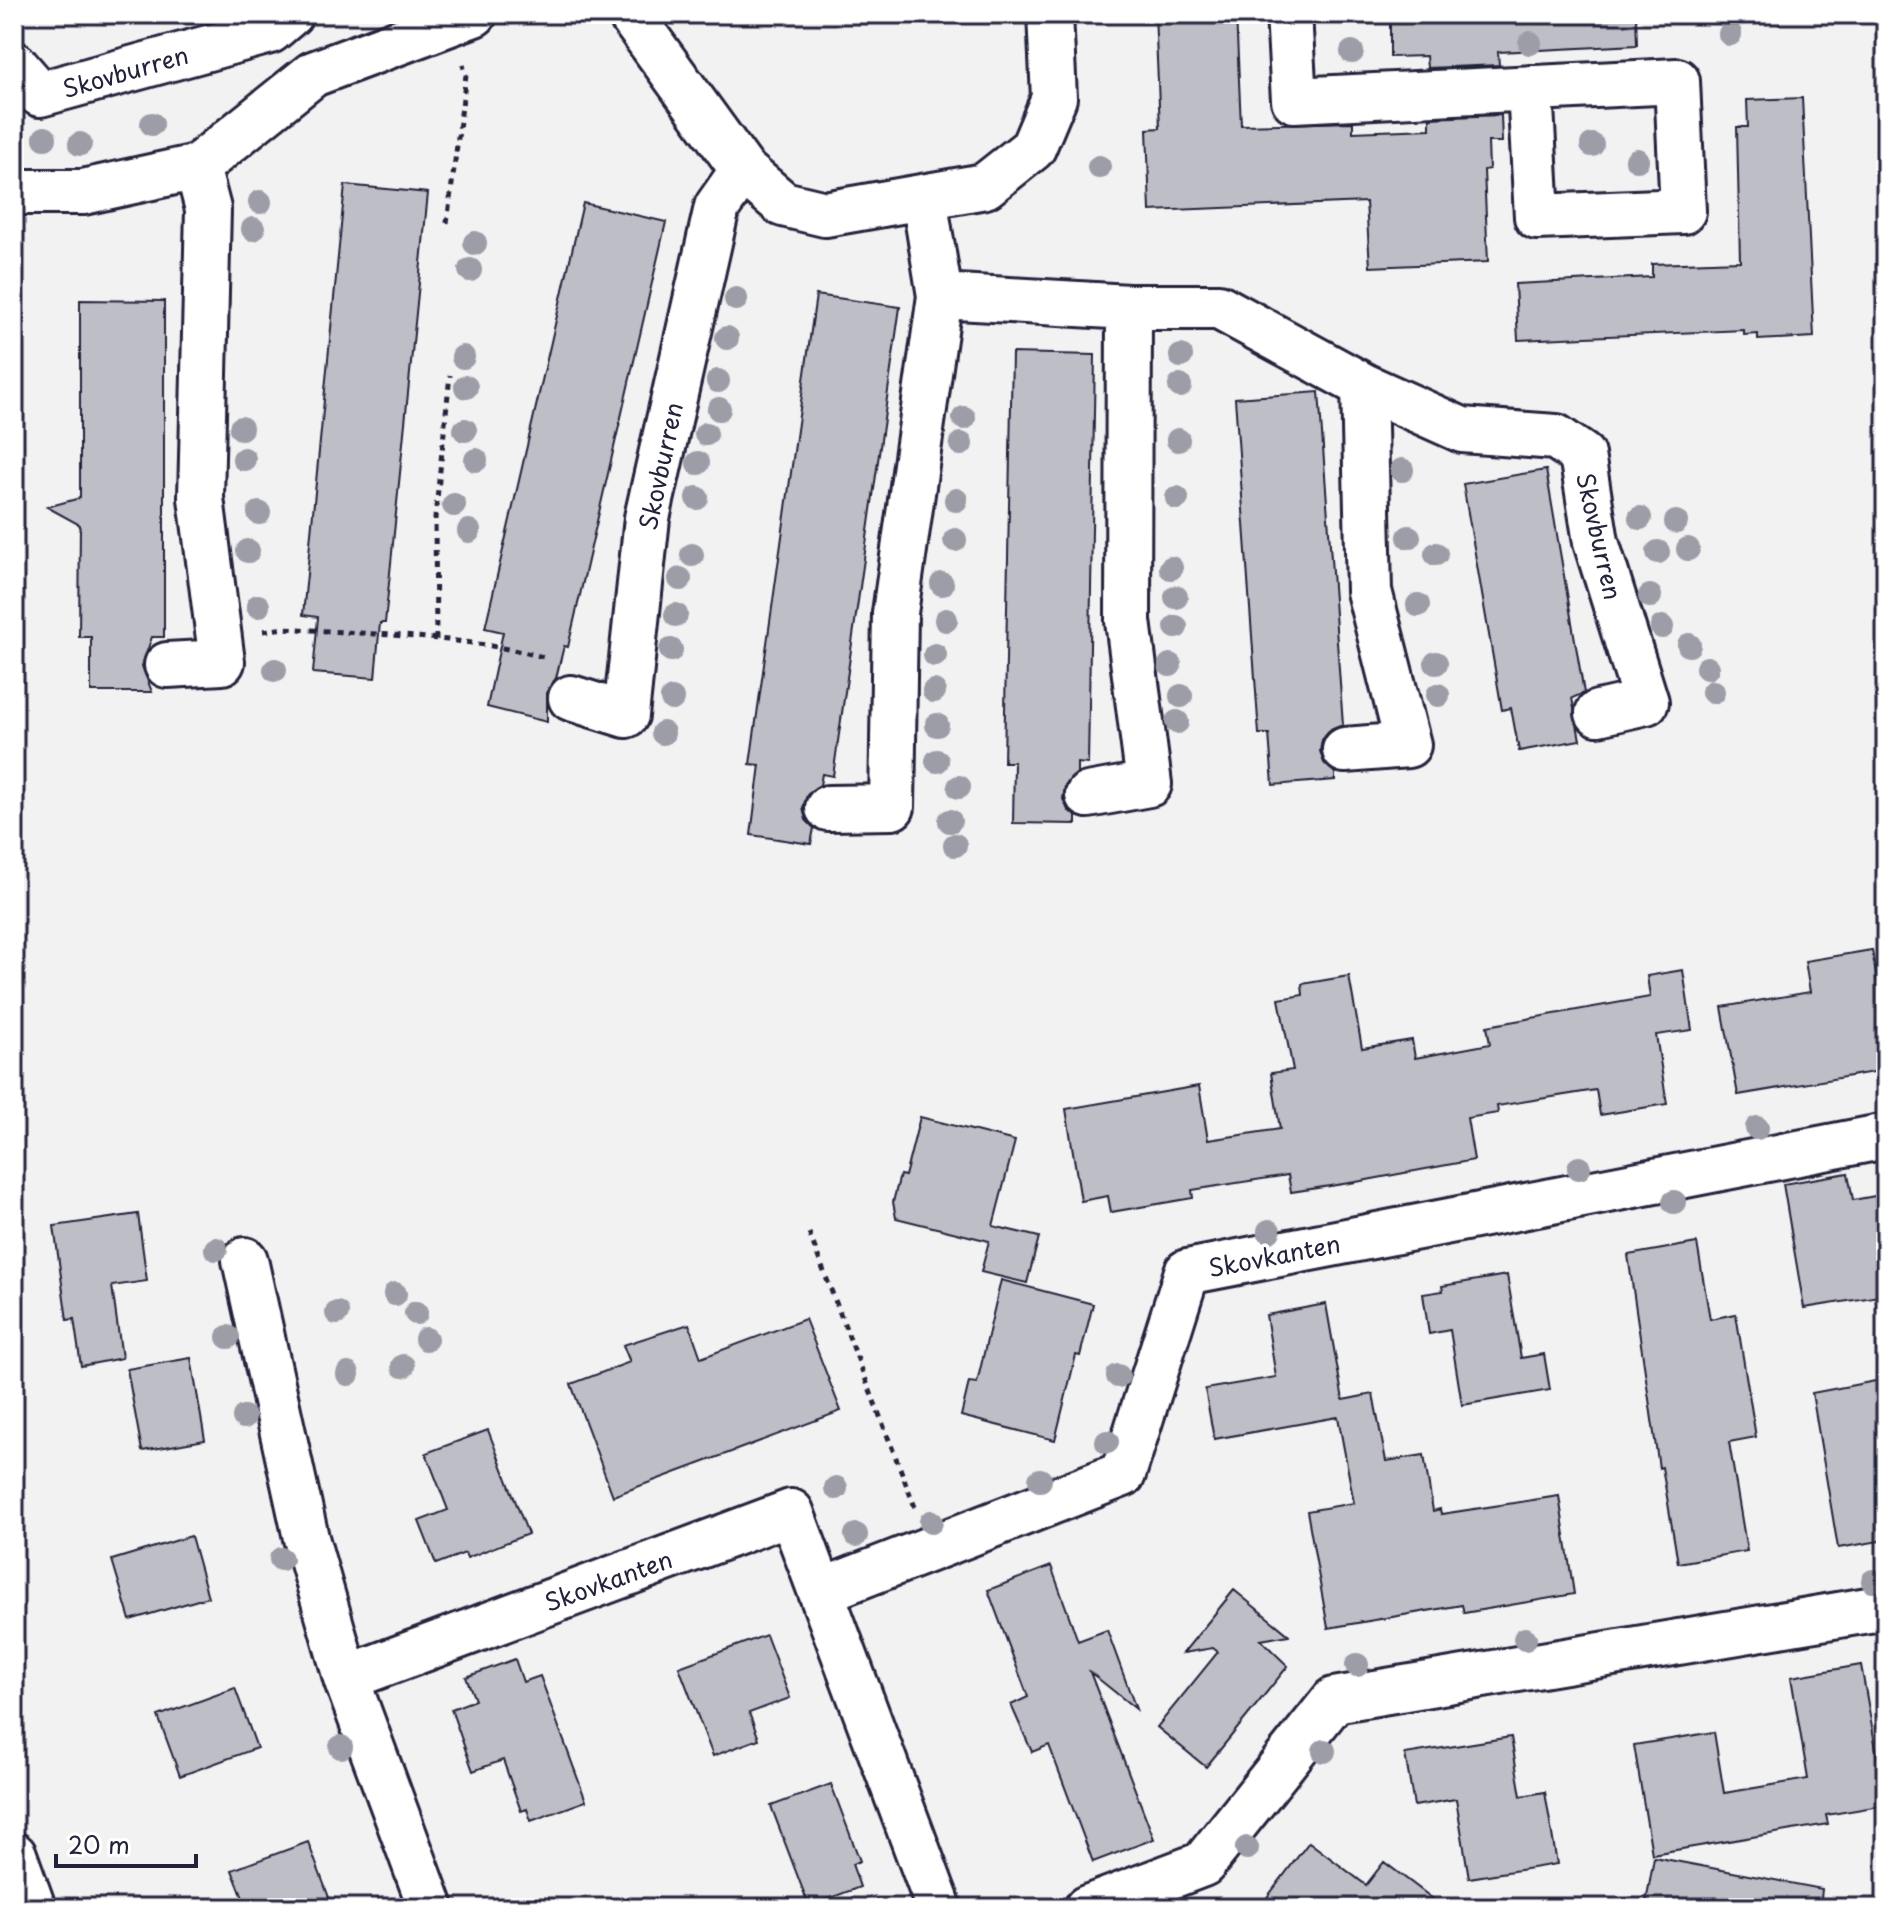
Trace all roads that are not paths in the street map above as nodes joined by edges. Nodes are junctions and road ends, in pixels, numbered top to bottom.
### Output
1 (290, 14) edge
2 (630, 14) edge
3 (1050, 14) edge
4 (1289, 14) edge
5 (461, 19) edge
6 (379, 31) edge
7 (14, 64) edge
8 (1530, 88) dead end
9 (197, 167) junction
10 (743, 170) junction
11 (14, 192) edge
12 (924, 198) junction
13 (940, 296) junction
14 (1129, 307) junction
15 (1364, 386) junction
16 (167, 665) dead end
17 (571, 698) road end
18 (1598, 713) dead end
19 (1345, 750) dead end
20 (1088, 795) dead end
21 (828, 808) dead end
22 (1886, 1136) edge
23 (245, 1260) dead end
24 (822, 1591) junction
25 (1886, 1607) edge
26 (346, 1678) junction
27 (14, 1855) edge
28 (33, 1908) edge
29 (431, 1908) edge
30 (939, 1908) edge
31 (1087, 1908) edge

1 - 7 street, Skovburren
2 - 10 street
3 - 12 street
4 - 8 street
5 - 6 street
6 - 9 street
9 - 11 street
9 - 16 street
10 - 12 street
10 - 17 street, Skovburren
12 - 13 street
13 - 14 street, Skovburren
13 - 21 street
14 - 15 street, Skovburren
14 - 20 street
15 - 18 street, Skovburren
15 - 19 street
22 - 24 street, Skovkanten
23 - 26 street
24 - 26 street, Skovkanten
24 - 30 street, Skovkanten
25 - 31 street
26 - 29 street
27 - 28 street

